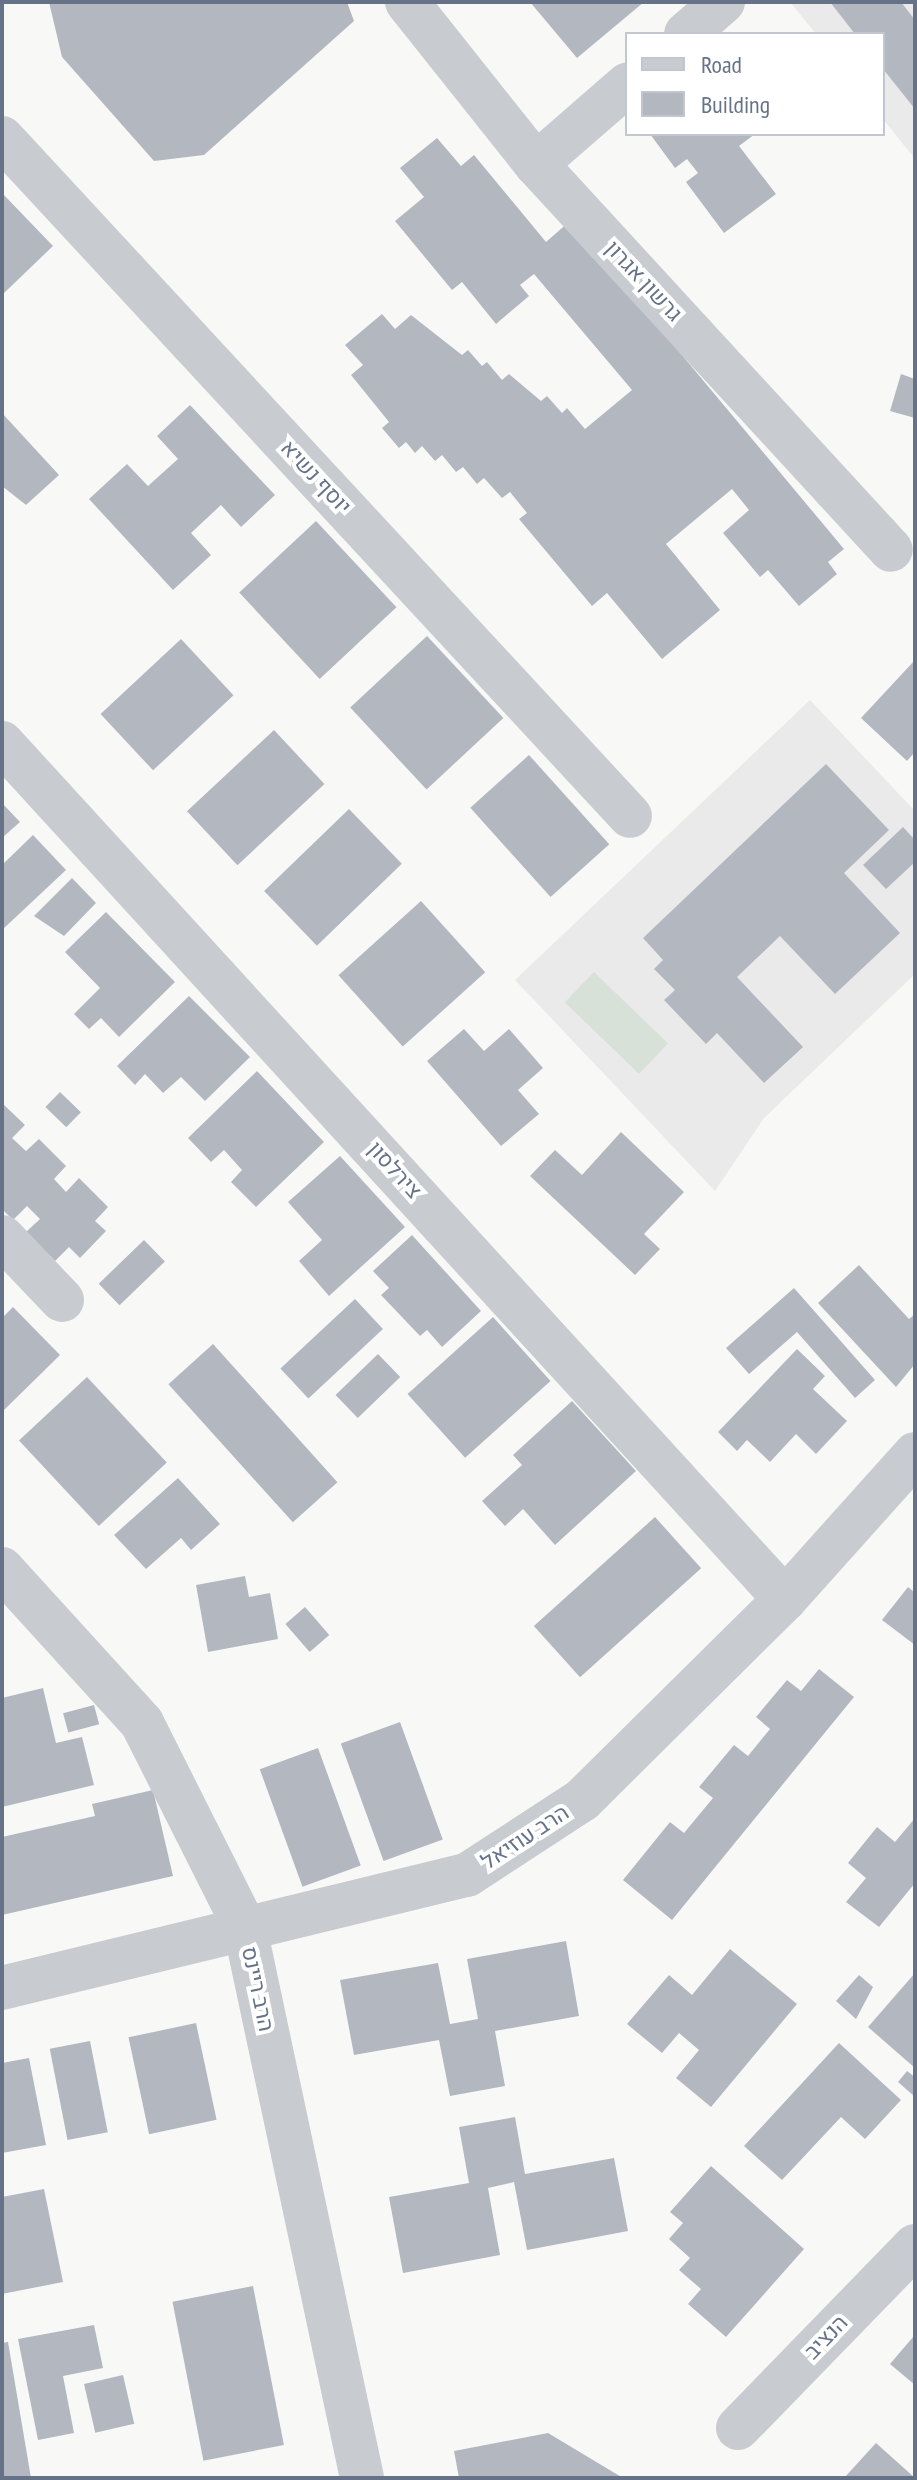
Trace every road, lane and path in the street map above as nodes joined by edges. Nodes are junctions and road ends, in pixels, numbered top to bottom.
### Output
1 (407, 2) edge
2 (723, 2) edge
3 (688, 32) edge
4 (625, 87) edge
5 (2, 138) edge
6 (536, 164) junction
7 (891, 550) dead end
8 (2, 743) edge
9 (630, 816) dead end
10 (2, 1237) edge
11 (62, 1300) dead end
12 (915, 1454) edge
13 (2, 1569) edge
14 (785, 1599) junction
15 (245, 1928) junction
16 (2, 1988) edge
17 (915, 2246) edge
18 (738, 2428) dead end
19 (362, 2478) edge

1 - 6 street, גרשון אגרון
2 - 3 street
4 - 6 street
5 - 9 street, יוסף נשיא
6 - 7 street, גרשון אגרון
8 - 14 street, צירלסון
10 - 11 street
12 - 14 street, הרב עוזיאל
13 - 15 street, הרב ריינס
14 - 15 street, הרב עוזיאל
15 - 16 street, הרב עוזיאל
15 - 19 street, הרב ריינס
17 - 18 street, הנציב

